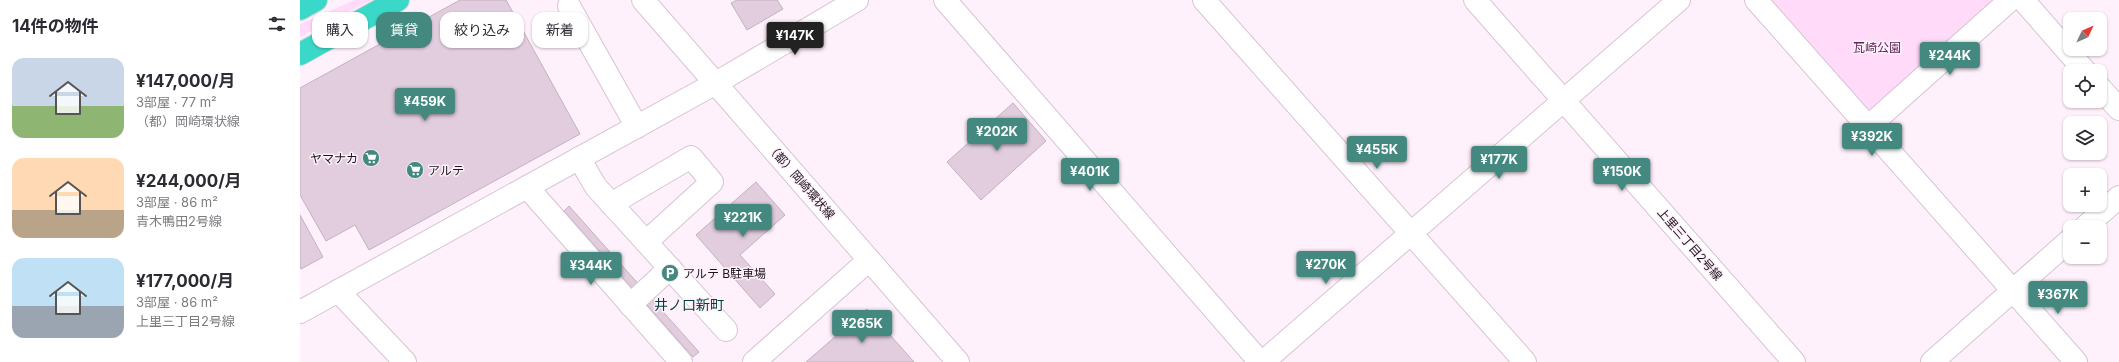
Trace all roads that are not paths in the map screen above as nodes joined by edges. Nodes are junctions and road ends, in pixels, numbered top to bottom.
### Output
1 (316, 0) edge
2 (398, 0) edge
3 (643, 0) edge
4 (857, 0) edge
5 (945, 0) edge
6 (1204, 0) edge
7 (1475, 0) edge
8 (1679, 0) edge
9 (1756, 0) edge
10 (2010, 0) edge
11 (2023, 0) edge
12 (569, 6) dead end
13 (300, 9) edge
14 (300, 54) edge
15 (2079, 64) edge
16 (716, 83) junction
17 (2107, 96) edge
18 (1564, 100) junction
19 (2119, 110) edge
20 (636, 127) junction
21 (1868, 127) junction
22 (579, 158) junction
23 (527, 187) junction
24 (2119, 197) edge
25 (611, 204) junction
26 (2093, 220) edge
27 (1412, 234) junction
28 (646, 242) junction
29 (2063, 246) edge
30 (869, 260) junction
31 (670, 268) junction
32 (338, 291) junction
33 (2014, 291) junction
34 (630, 305) junction
35 (300, 312) edge
36 (726, 330) dead end
37 (405, 362) edge
38 (680, 362) edge
39 (754, 362) edge
40 (958, 362) edge
41 (1260, 362) edge
42 (1263, 362) edge
43 (1525, 362) edge
44 (1794, 362) edge
45 (1932, 362) edge
46 (2076, 362) edge

1 - 13 highway
2 - 14 highway
3 - 16 street, （都）岡崎環状線
4 - 16 street
5 - 41 street
6 - 27 street
7 - 18 street, 上里三丁目2号線
8 - 18 street
9 - 21 street
10 - 21 street
11 - 15 street
12 - 20 street
16 - 20 street
16 - 30 street, （都）岡崎環状線
17 - 19 street
18 - 27 street
18 - 44 street, 上里三丁目2号線
20 - 22 street
21 - 33 street
22 - 23 street
22 - 25 street
23 - 32 street
23 - 34 street
24 - 26 street
25 - 28 street
25 - 28 street
27 - 42 street
27 - 43 street
28 - 31 street
29 - 33 street
30 - 39 street
30 - 40 street, （都）岡崎環状線
31 - 34 street
31 - 36 street
32 - 35 street
32 - 37 street
33 - 45 street
33 - 46 street
34 - 38 street

